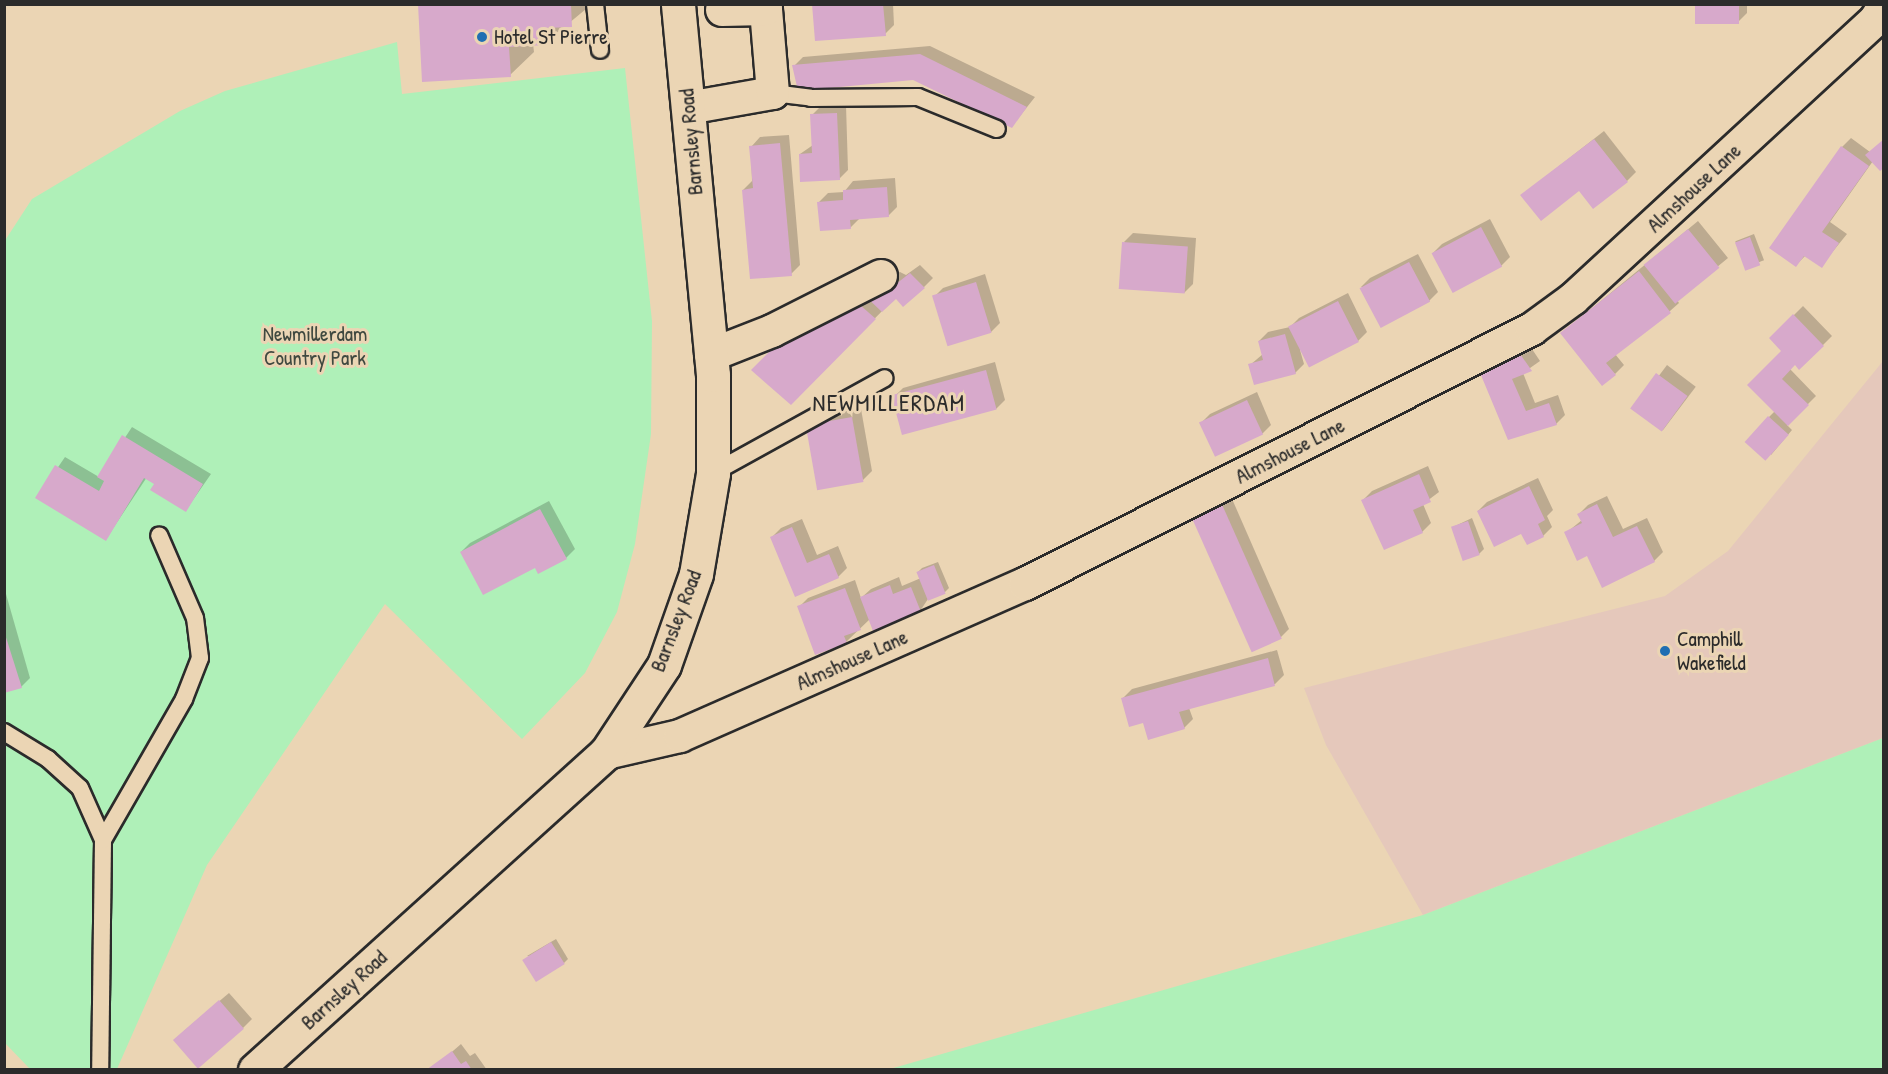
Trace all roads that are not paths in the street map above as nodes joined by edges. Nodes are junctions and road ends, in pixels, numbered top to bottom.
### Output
1 (596, 4) edge
2 (678, 4) edge
3 (1884, 6) edge
4 (723, 10) dead end
5 (600, 50) dead end
6 (773, 93) junction
7 (688, 108) junction
8 (997, 129) dead end
9 (881, 276) dead end
10 (711, 355) junction
11 (885, 378) dead end
12 (713, 473) junction
13 (159, 535) dead end
14 (4, 732) edge
15 (606, 753) junction
16 (103, 840) junction
17 (100, 1070) edge
18 (255, 1070) edge

1 - 5 lane
2 - 7 main road, Barnsley Road
3 - 15 street, Almshouse Lane
4 - 6 street
6 - 7 street
6 - 8 lane
7 - 10 main road, Barnsley Road
9 - 10 street
10 - 12 main road, Barnsley Road
11 - 12 lane
12 - 15 main road, Barnsley Road
13 - 16 lane
14 - 16 lane
15 - 18 main road, Barnsley Road
16 - 17 lane

